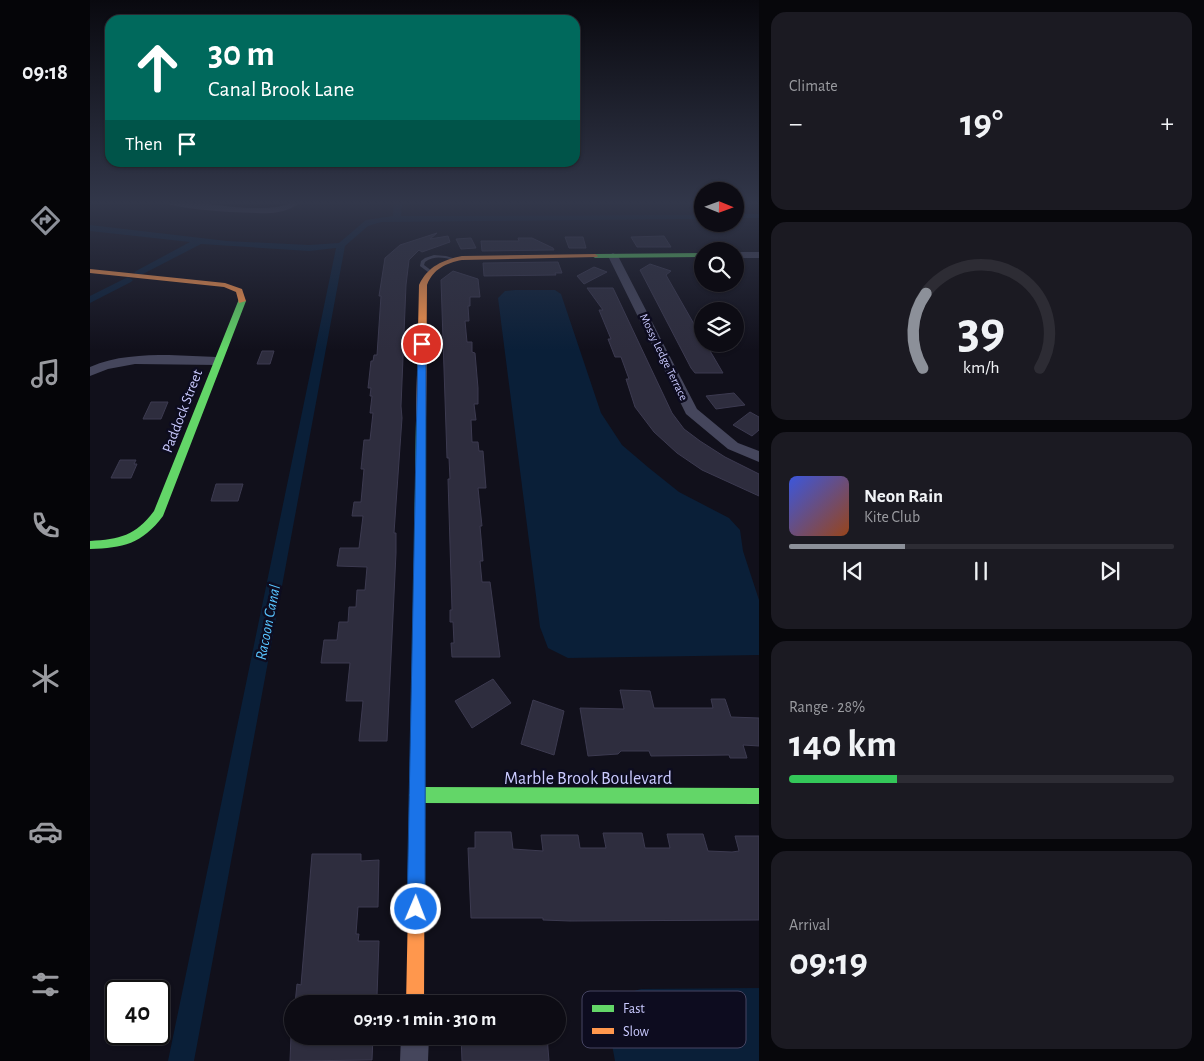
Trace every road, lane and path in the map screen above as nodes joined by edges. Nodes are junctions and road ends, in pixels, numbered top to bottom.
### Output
1 (694, 255) edge
2 (744, 255) edge
3 (759, 255) edge
4 (613, 256) junction
5 (90, 271) edge
6 (217, 360) junction
7 (90, 372) edge
8 (759, 457) edge
9 (90, 545) edge
10 (417, 795) junction
11 (759, 796) edge
12 (415, 995) edge
13 (415, 1045) edge
14 (414, 1061) edge

1 - 4 street
2 - 3 street
4 - 8 street, Mossy Ledge Terrace
4 - 10 street
5 - 6 street, Paddock Street
6 - 7 street
6 - 9 street, Paddock Street
10 - 11 street, Marble Brook Boulevard
10 - 12 street
13 - 14 street

